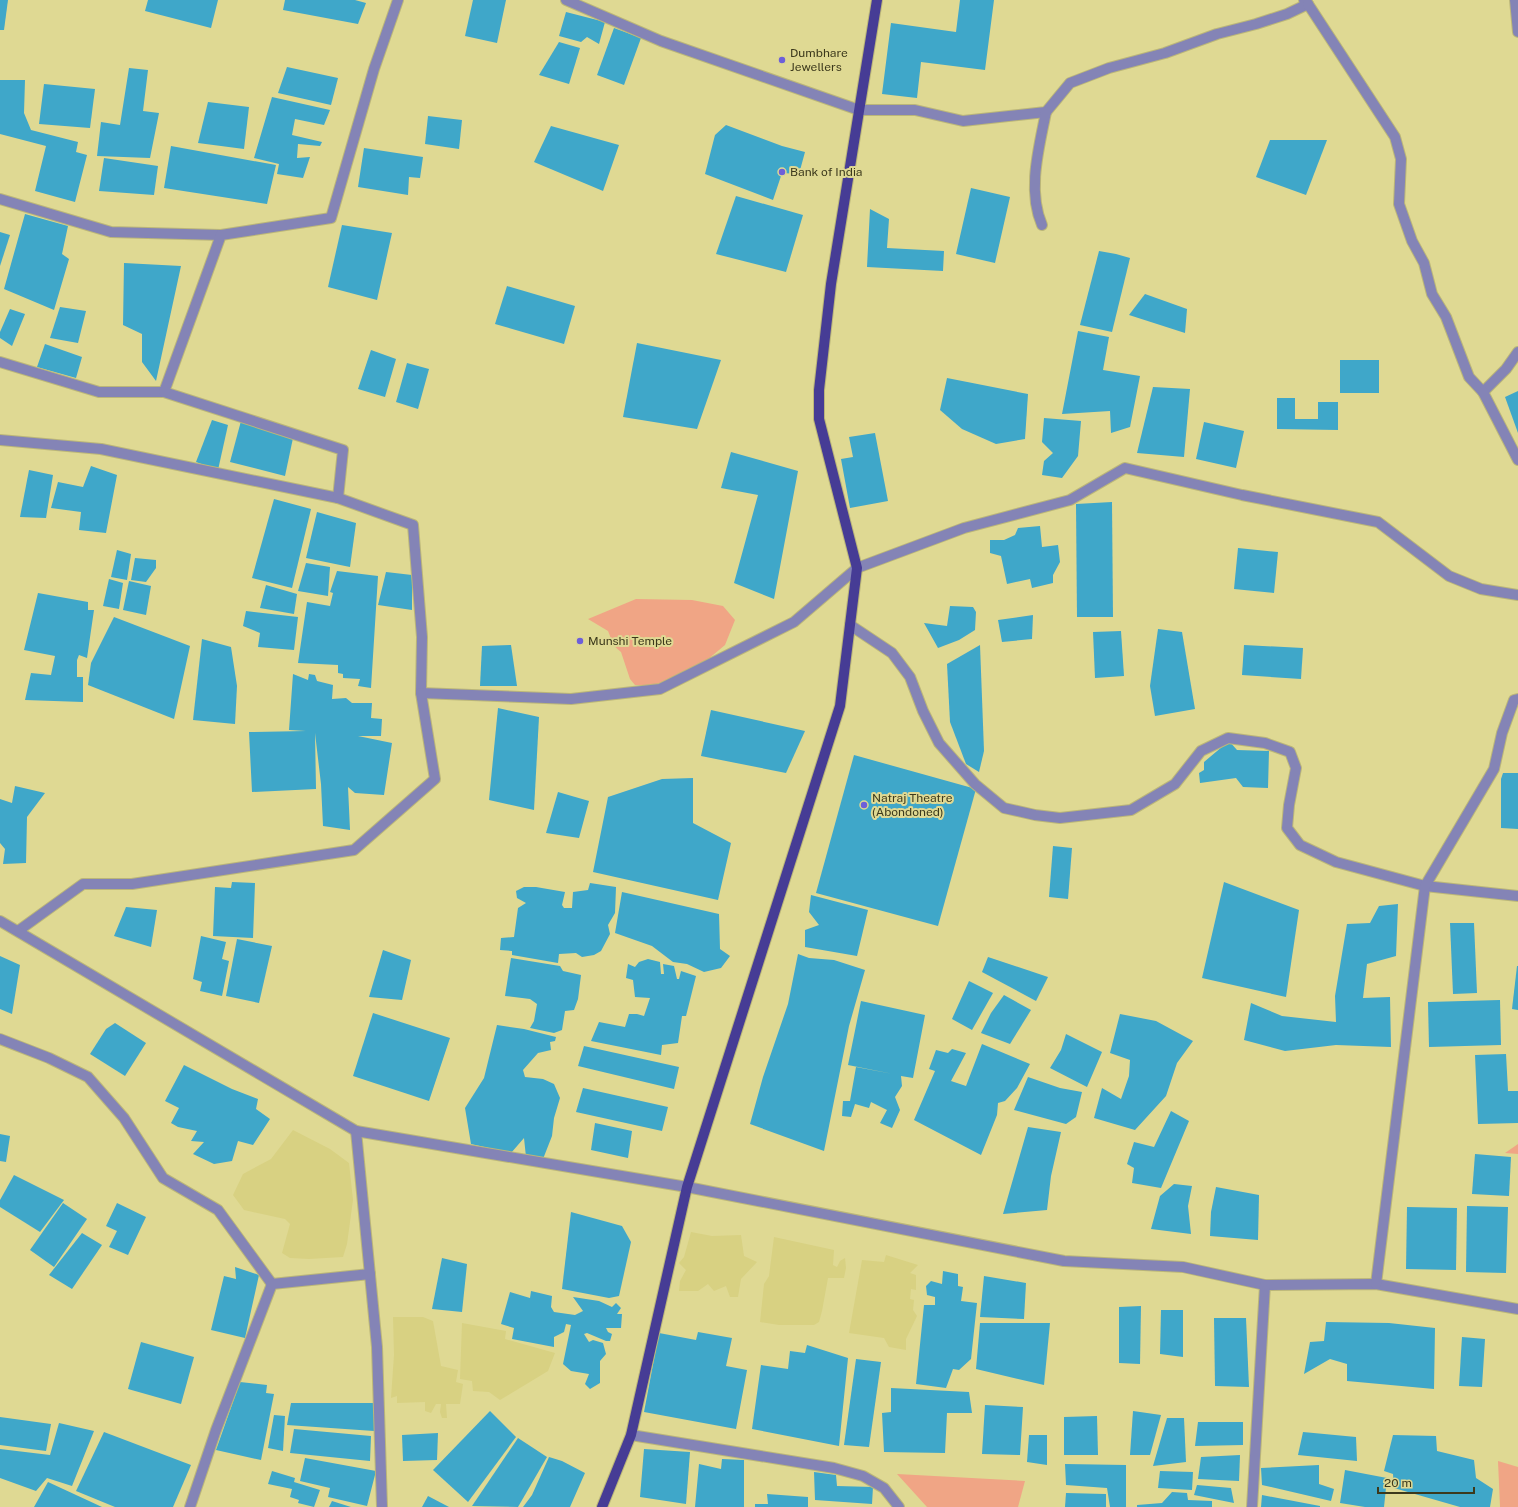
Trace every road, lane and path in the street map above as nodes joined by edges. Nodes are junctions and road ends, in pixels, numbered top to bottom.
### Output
1 (398, 0) edge
2 (566, 0) edge
3 (877, 0) edge
4 (1515, 0) edge
5 (1306, 2) edge
6 (1518, 32) edge
7 (859, 110) junction
8 (1046, 112) junction
9 (0, 199) edge
10 (1042, 225) dead end
11 (221, 235) junction
12 (1518, 352) edge
13 (0, 362) edge
14 (164, 392) junction
15 (1483, 392) junction
16 (0, 440) edge
17 (1518, 460) edge
18 (338, 498) junction
19 (856, 568) junction
20 (1518, 596) edge
21 (850, 625) junction
22 (421, 692) junction
23 (1518, 699) edge
24 (1425, 886) junction
25 (1518, 896) edge
26 (0, 920) edge
27 (18, 931) junction
28 (0, 1039) edge
29 (356, 1132) junction
30 (687, 1187) junction
31 (370, 1274) junction
32 (272, 1284) junction
33 (1376, 1284) junction
34 (1265, 1285) junction
35 (1518, 1309) edge
36 (631, 1435) junction
37 (190, 1507) edge
38 (382, 1507) edge
39 (602, 1507) edge
40 (899, 1507) edge
41 (1252, 1507) edge

1 - 11 street
2 - 7 street
3 - 7 main road
4 - 6 street
5 - 8 street
5 - 15 street
7 - 8 street
7 - 19 main road
8 - 10 street
9 - 11 street
11 - 14 street
12 - 15 street
13 - 14 street
14 - 18 street
15 - 17 street
16 - 18 street
18 - 22 street
19 - 20 street
19 - 21 main road
19 - 22 street
21 - 24 street
21 - 30 main road
22 - 27 street
23 - 24 street
24 - 25 street
24 - 33 street
26 - 27 street
27 - 29 street
28 - 32 street
29 - 30 street
29 - 31 street
30 - 34 street
30 - 36 main road
31 - 32 street
31 - 38 street
32 - 37 street
33 - 34 street
33 - 35 street
34 - 41 street
36 - 39 main road
36 - 40 street

